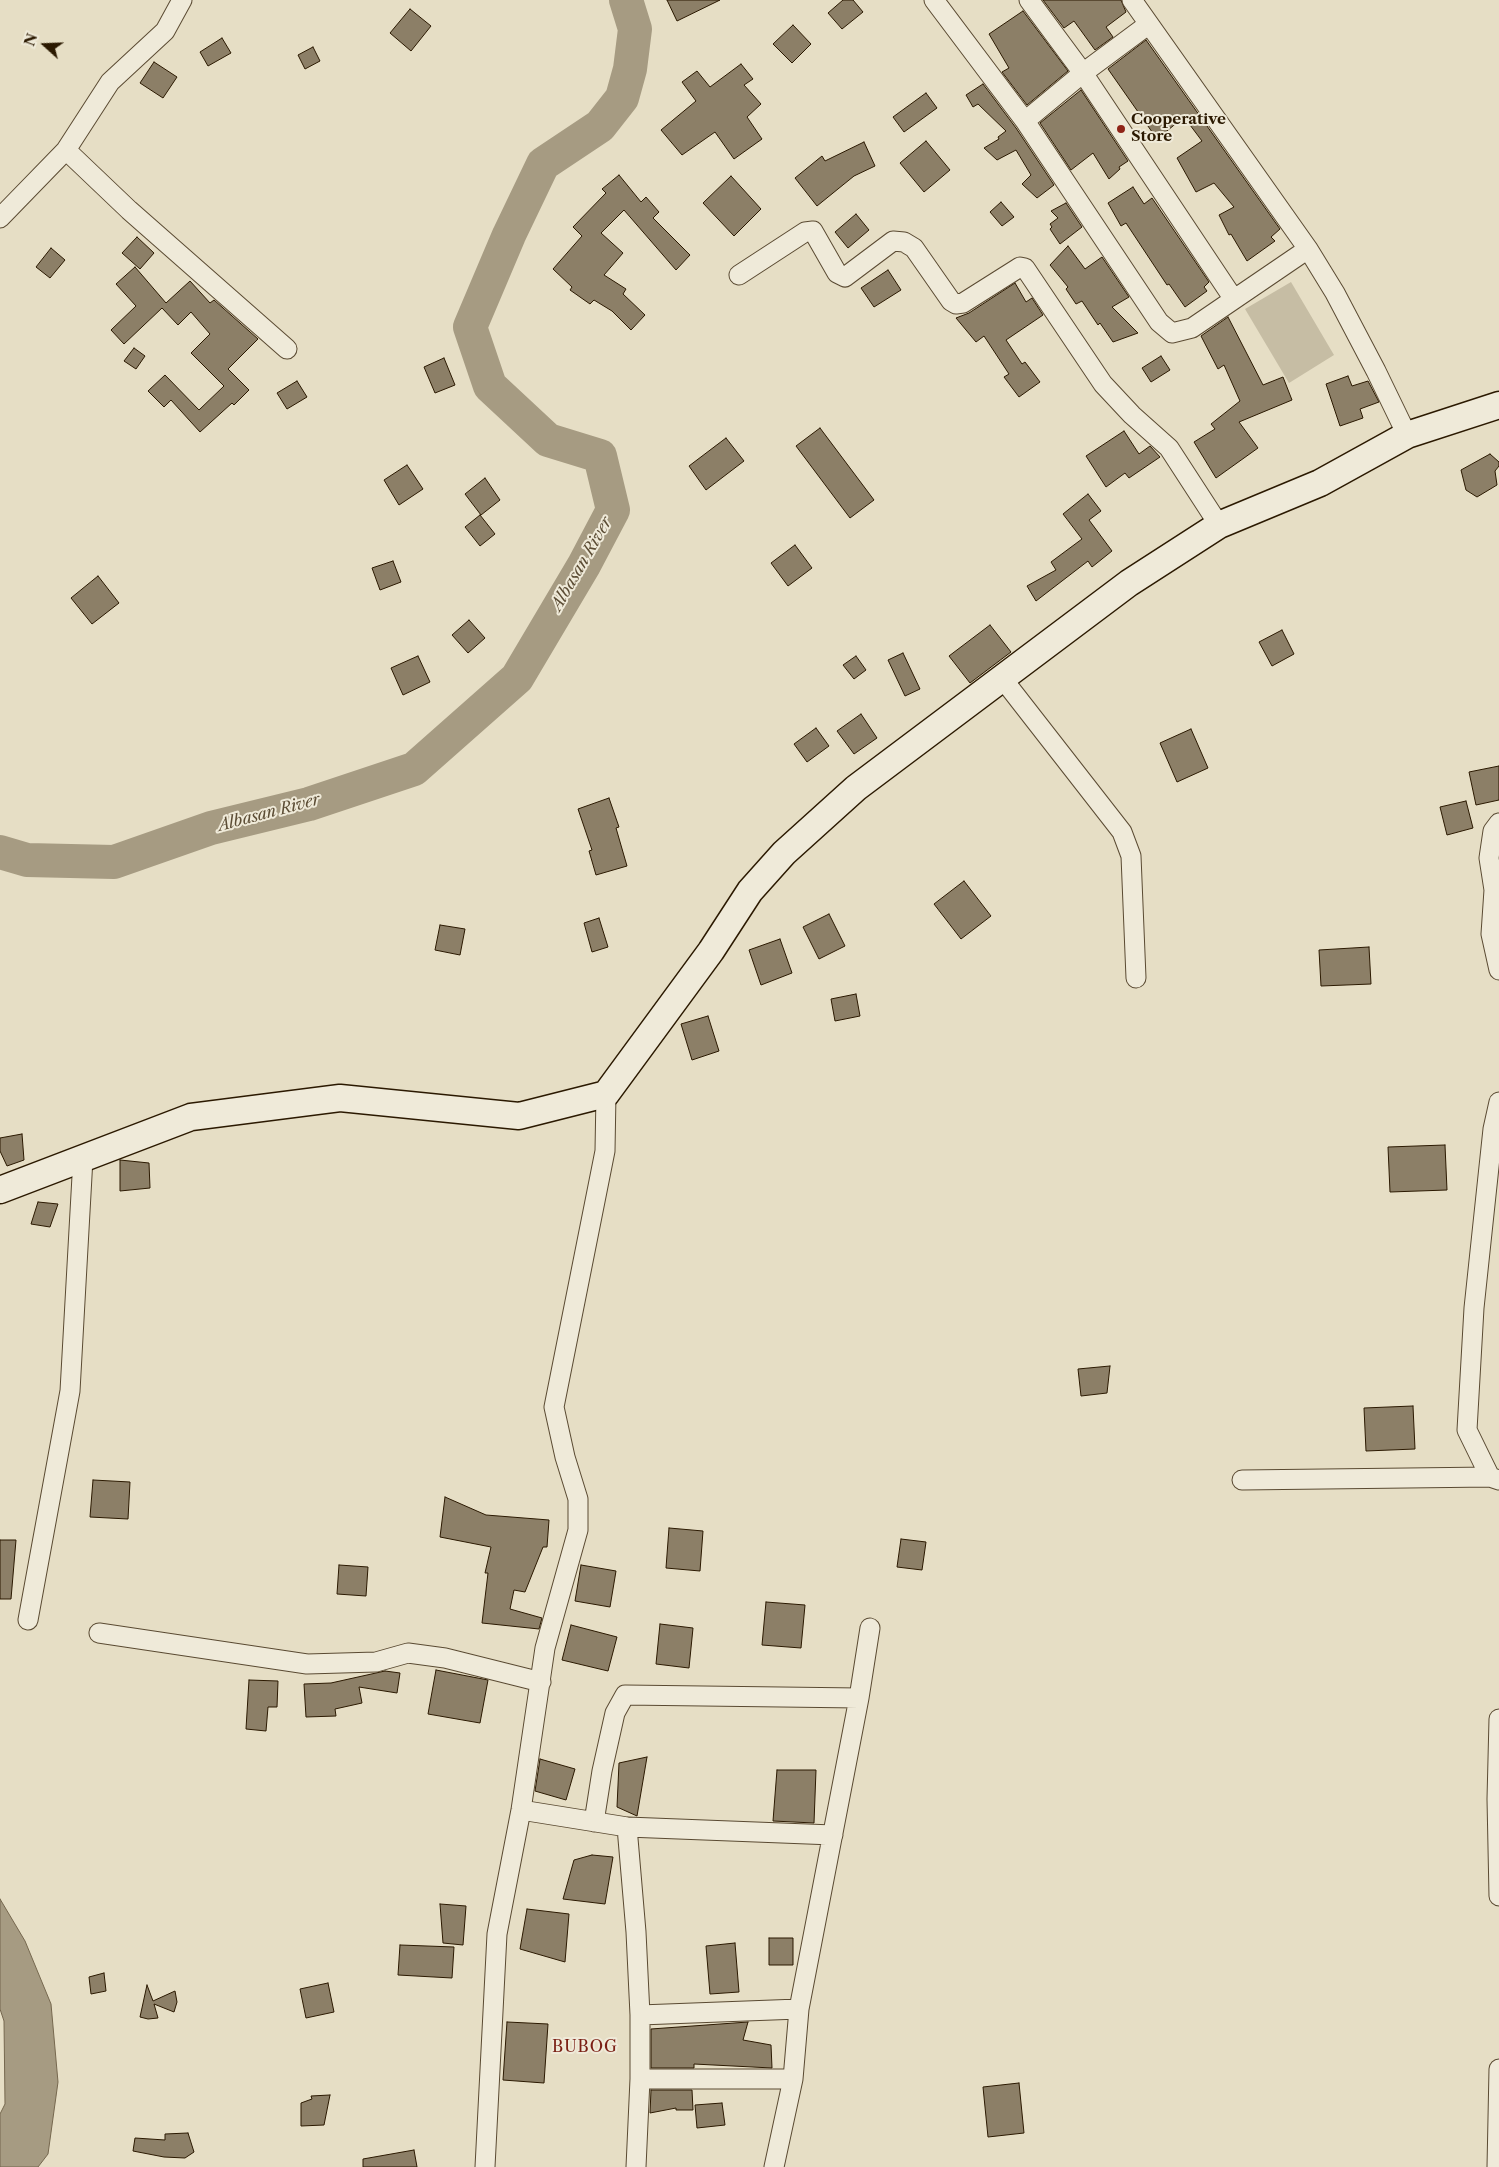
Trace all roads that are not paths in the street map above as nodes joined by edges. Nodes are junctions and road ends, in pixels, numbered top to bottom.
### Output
1 (182, 0) edge
2 (934, 0) edge
3 (1029, 0) edge
4 (1132, 0) edge
5 (1149, 24) junction
6 (1083, 73) junction
7 (1025, 121) junction
8 (66, 150) junction
9 (0, 218) edge
10 (1308, 249) junction
11 (739, 275) dead end
12 (1233, 298) junction
13 (287, 349) dead end
14 (1499, 405) edge
15 (1406, 435) junction
16 (1219, 525) junction
17 (1002, 678) junction
18 (1499, 823) edge
19 (1499, 970) edge
20 (1136, 978) dead end
21 (606, 1094) junction
22 (1499, 1102) edge
23 (83, 1158) junction
24 (0, 1190) edge
25 (1495, 1479) edge
26 (1242, 1480) dead end
27 (28, 1620) dead end
28 (870, 1628) dead end
29 (99, 1633) dead end
30 (541, 1682) junction
31 (859, 1698) junction
32 (1499, 1719) edge
33 (521, 1810) junction
34 (594, 1822) junction
35 (627, 1827) junction
36 (833, 1835) junction
37 (1499, 1896) edge
38 (799, 2009) junction
39 (640, 2015) junction
40 (1499, 2069) edge
41 (640, 2079) junction
42 (793, 2079) junction
43 (485, 2167) edge
44 (636, 2167) edge
45 (774, 2167) edge
46 (1497, 2167) edge

1 - 8 street
2 - 7 street
3 - 6 street
4 - 5 street
5 - 6 street
5 - 10 street
6 - 7 street
6 - 12 street
7 - 12 street
8 - 9 street
8 - 13 street
10 - 12 street
10 - 15 street
11 - 16 street
14 - 15 street
15 - 16 street
16 - 17 street
17 - 20 street
17 - 21 street
18 - 19 street
21 - 23 street
21 - 30 street
22 - 25 street
23 - 24 street
23 - 27 street
25 - 26 street
28 - 31 street
29 - 30 street
30 - 33 street
31 - 34 street
31 - 36 street
32 - 37 street
33 - 34 street
33 - 43 street
34 - 35 street
35 - 36 street
35 - 39 street
36 - 38 street
38 - 39 street
38 - 42 street
39 - 41 street
40 - 46 street
41 - 42 street
41 - 44 street
42 - 45 street

